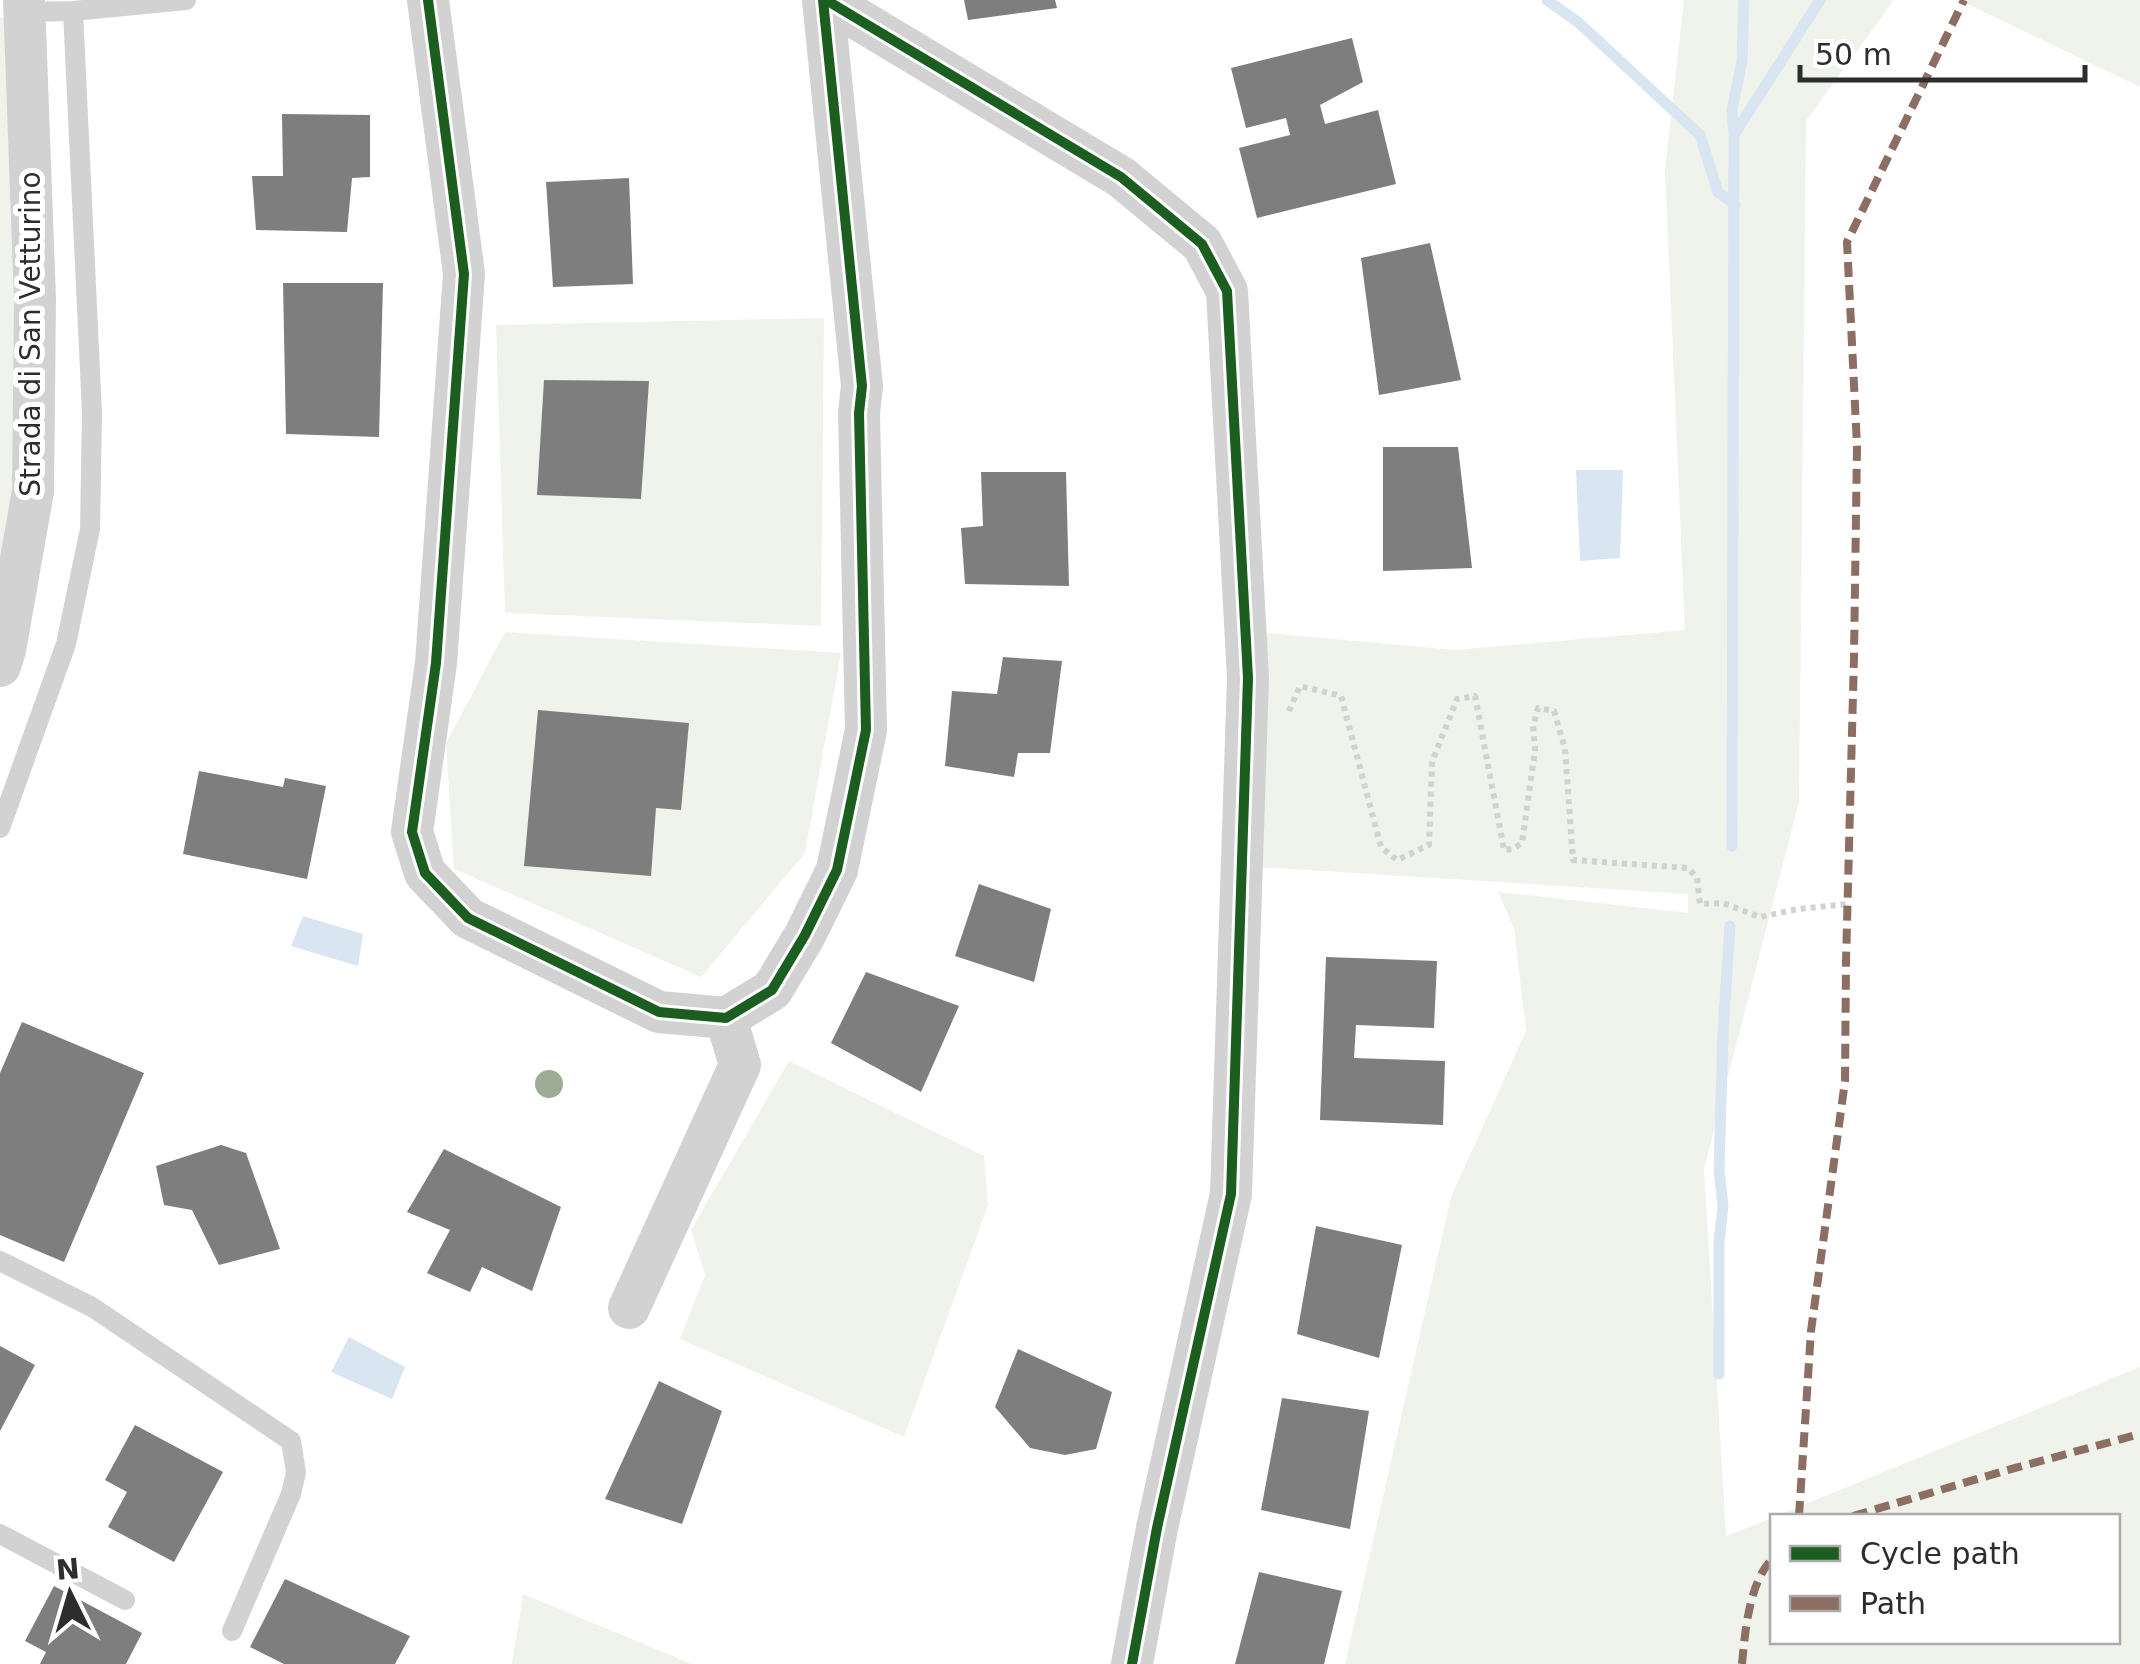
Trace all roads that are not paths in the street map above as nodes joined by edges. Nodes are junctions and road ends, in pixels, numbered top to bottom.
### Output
1 (186, 0) edge
2 (428, 0) edge
3 (824, 0) edge
4 (25, 6) edge
5 (73, 11) junction
6 (0, 666) edge
7 (0, 828) edge
8 (726, 1018) junction
9 (0, 1261) edge
10 (629, 1308) dead end
11 (0, 1534) edge
12 (126, 1600) dead end
13 (232, 1631) dead end
14 (1132, 1664) edge

1 - 5 lane
2 - 8 street
3 - 8 street
3 - 14 street
4 - 5 lane
4 - 6 street, Strada di San Vetturino
5 - 7 lane
8 - 10 street
9 - 13 lane
11 - 12 lane

